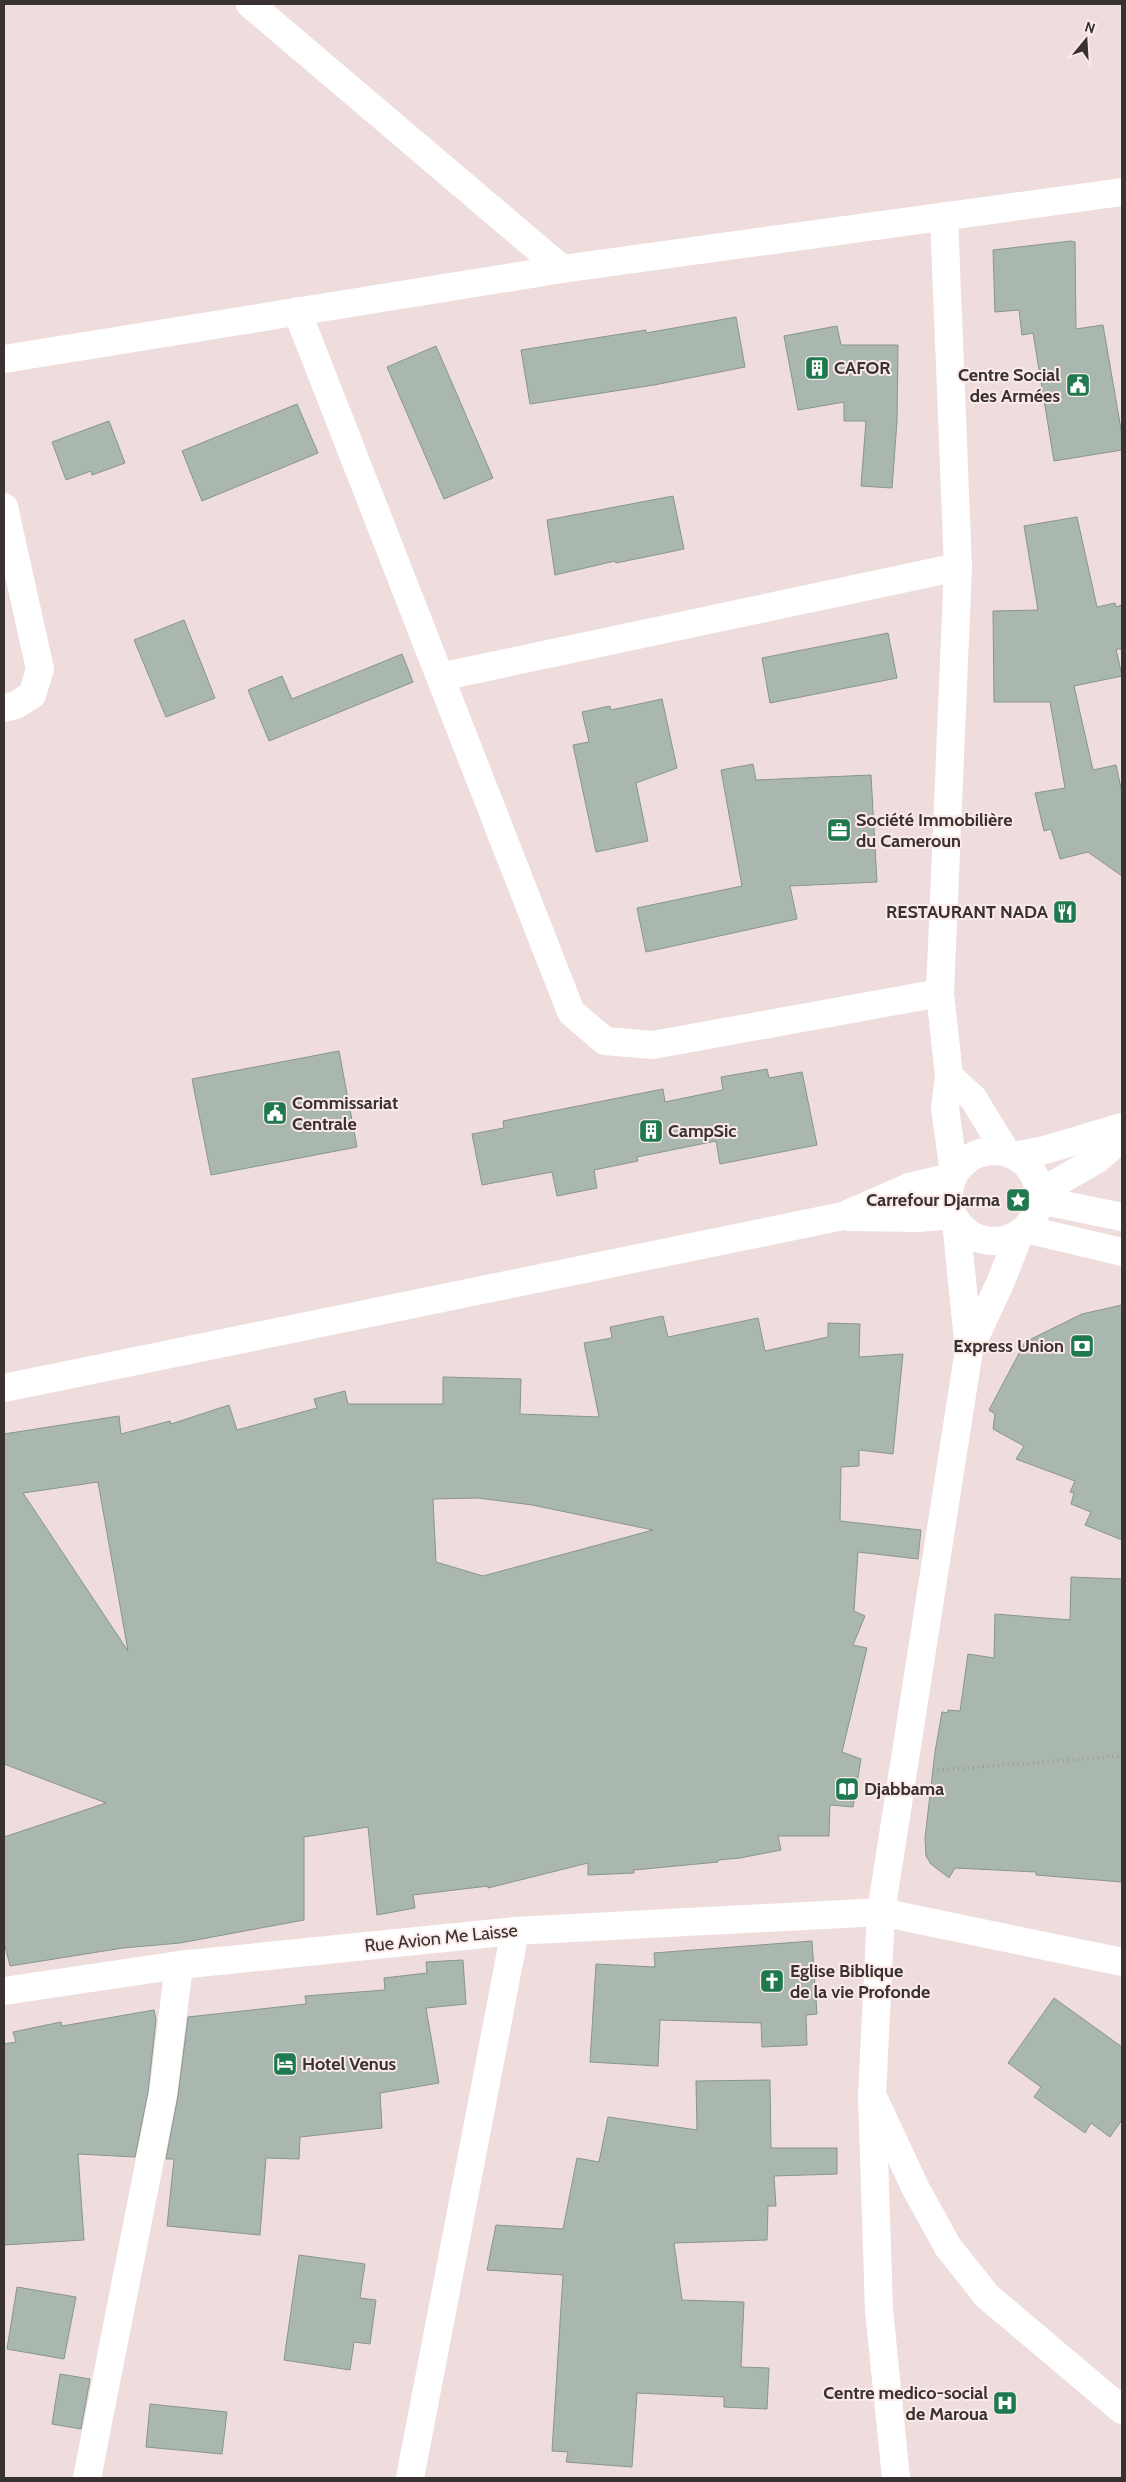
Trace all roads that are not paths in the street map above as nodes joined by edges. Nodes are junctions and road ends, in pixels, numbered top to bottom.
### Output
1 (250, 4) edge
2 (1122, 192) edge
3 (944, 216) junction
4 (562, 269) junction
5 (297, 311) junction
6 (4, 359) edge
7 (4, 507) edge
8 (958, 567) junction
9 (440, 677) junction
10 (4, 708) edge
11 (940, 993) junction
12 (949, 1076) junction
13 (1122, 1127) edge
14 (1122, 1138) edge
15 (1010, 1154) junction
16 (954, 1175) junction
17 (1039, 1196) junction
18 (844, 1216) junction
19 (1122, 1217) edge
20 (954, 1218) junction
21 (1023, 1231) junction
22 (1122, 1252) edge
23 (968, 1350) junction
24 (4, 1388) edge
25 (881, 1912) junction
26 (515, 1931) junction
27 (1122, 1962) edge
28 (179, 1965) junction
29 (4, 1991) edge
30 (872, 2095) junction
31 (1122, 2410) edge
32 (87, 2478) edge
33 (410, 2478) edge
34 (896, 2478) edge

1 - 4 street
2 - 3 street
3 - 4 street
3 - 8 street
4 - 5 street
5 - 6 street
5 - 9 street
7 - 10 street
8 - 9 street
8 - 11 street
9 - 11 street
11 - 12 street
12 - 15 street
12 - 16 street
13 - 15 street
14 - 17 street
15 - 16 street
15 - 17 street
16 - 18 street
16 - 20 street
17 - 19 street
17 - 21 street
18 - 20 street
18 - 24 street
20 - 21 street
20 - 23 street
21 - 22 street
21 - 23 street
23 - 25 street
25 - 26 street, Rue Avion Me Laisse
25 - 27 street, Rue Avion Me Laisse
25 - 30 street
26 - 28 street, Rue Avion Me Laisse
26 - 33 street
28 - 29 street, Rue Avion Me Laisse
28 - 32 street
30 - 31 street
30 - 34 street

